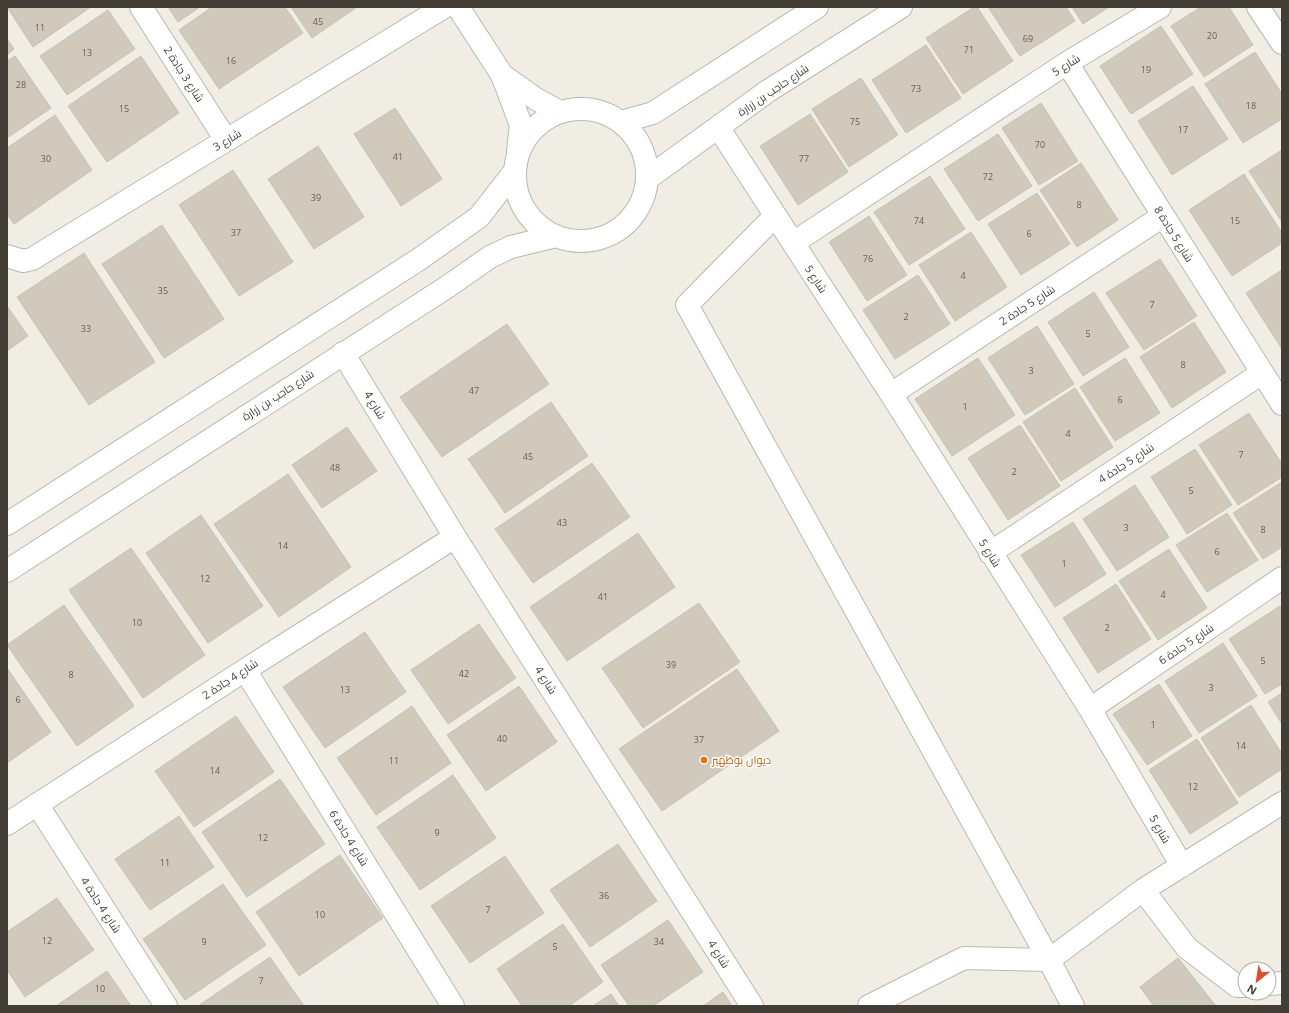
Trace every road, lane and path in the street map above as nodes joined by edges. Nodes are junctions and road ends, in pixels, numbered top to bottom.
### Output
1 (141, 7) edge
2 (444, 7) edge
3 (458, 7) edge
4 (817, 7) edge
5 (901, 7) edge
6 (1160, 7) edge
7 (1258, 7) edge
8 (1282, 43) edge
9 (1067, 64) junction
10 (502, 76) junction
11 (560, 112) junction
12 (621, 122) junction
13 (718, 127) junction
14 (226, 140) junction
15 (516, 164) junction
16 (648, 178) junction
17 (775, 216) junction
18 (1163, 216) junction
19 (556, 236) junction
20 (793, 243) junction
21 (7, 256) edge
22 (343, 353) junction
23 (1262, 373) junction
24 (891, 394) junction
25 (1282, 404) edge
26 (7, 524) edge
27 (455, 537) junction
28 (990, 553) junction
29 (7, 571) edge
30 (1282, 578) edge
31 (245, 670) junction
32 (1090, 709) junction
33 (1282, 803) edge
34 (37, 804) junction
35 (7, 824) edge
36 (1182, 866) junction
37 (1143, 890) junction
38 (1049, 960) junction
39 (1237, 986) edge
40 (166, 1006) edge
41 (453, 1006) edge
42 (752, 1006) edge
43 (870, 1006) edge
44 (1073, 1006) edge

1 - 14 street, شارع 3 جادة 2
2 - 14 street, شارع 3
3 - 10 street
4 - 12 street
5 - 13 street, شارع حاجب بن زرارة
6 - 9 street, شارع 5
7 - 8 street
9 - 18 street, شارع 5 جادة 8
9 - 20 street, شارع 5
10 - 11 street
10 - 15 street
11 - 12 street
11 - 15 street
12 - 16 street
13 - 16 street, شارع حاجب بن زرارة
13 - 17 street, شارع 5
14 - 21 street, شارع 3
15 - 19 street
15 - 26 street
16 - 19 street
17 - 20 street, شارع 5
17 - 38 street
18 - 23 street, شارع 5 جادة 8
18 - 24 street, شارع 5 جادة 2
19 - 22 street, شارع حاجب بن زرارة
20 - 24 street, شارع 5
22 - 27 street, شارع 4
22 - 29 street, شارع حاجب بن زرارة
23 - 25 street, شارع 5 جادة 8
23 - 28 street, شارع 5 جادة 4
24 - 28 street, شارع 5
27 - 31 street, شارع 4 جادة 2
27 - 42 street, شارع 4
28 - 32 street, شارع 5
30 - 32 street, شارع 5 جادة 6
31 - 34 street, شارع 4 جادة 2
31 - 41 street, شارع 4 جادة 6
32 - 36 street, شارع 5
33 - 36 street
34 - 35 street, شارع 4 جادة 2
34 - 40 street, شارع 4 جادة 4
36 - 37 street
37 - 38 street
37 - 39 street
38 - 43 street
38 - 44 street

